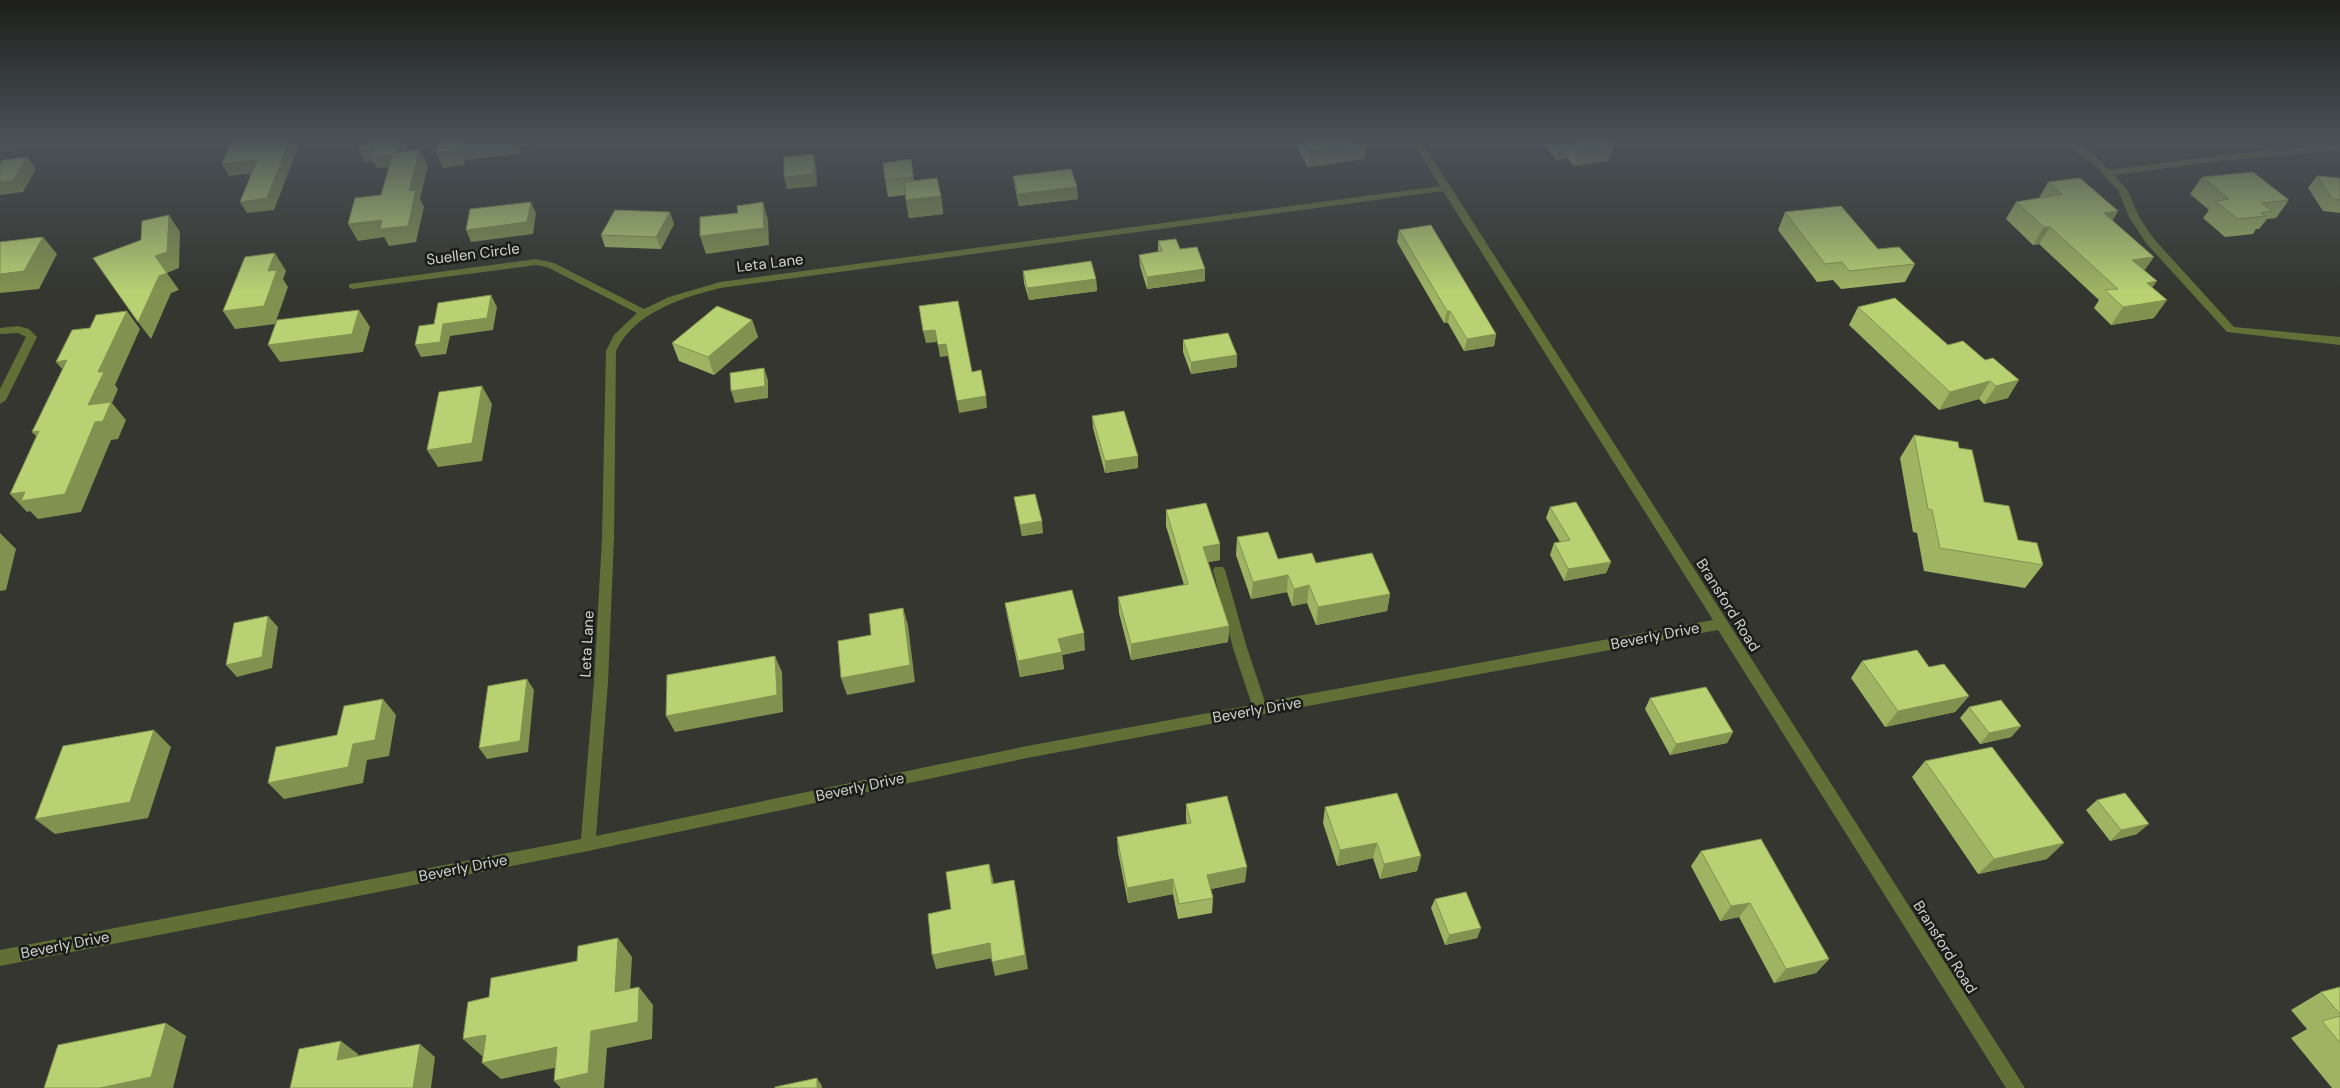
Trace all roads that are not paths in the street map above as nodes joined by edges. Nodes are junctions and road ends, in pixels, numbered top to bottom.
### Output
1 (1432, 190) edge
2 (1446, 190) edge
3 (2122, 190) edge
4 (353, 286) dead end
5 (646, 314) junction
6 (0, 330) edge
7 (2340, 341) edge
8 (0, 400) edge
9 (1219, 570) dead end
10 (1721, 624) junction
11 (1260, 709) junction
12 (588, 844) junction
13 (0, 958) edge
14 (2016, 1088) edge

1 - 5 street, Leta Lane
2 - 10 street, Bransford Road
3 - 7 street
4 - 5 street, Suellen Circle
5 - 12 street, Leta Lane
6 - 8 street
9 - 11 street
10 - 11 street, Beverly Drive
10 - 14 street, Bransford Road
11 - 12 street, Beverly Drive
12 - 13 street, Beverly Drive

